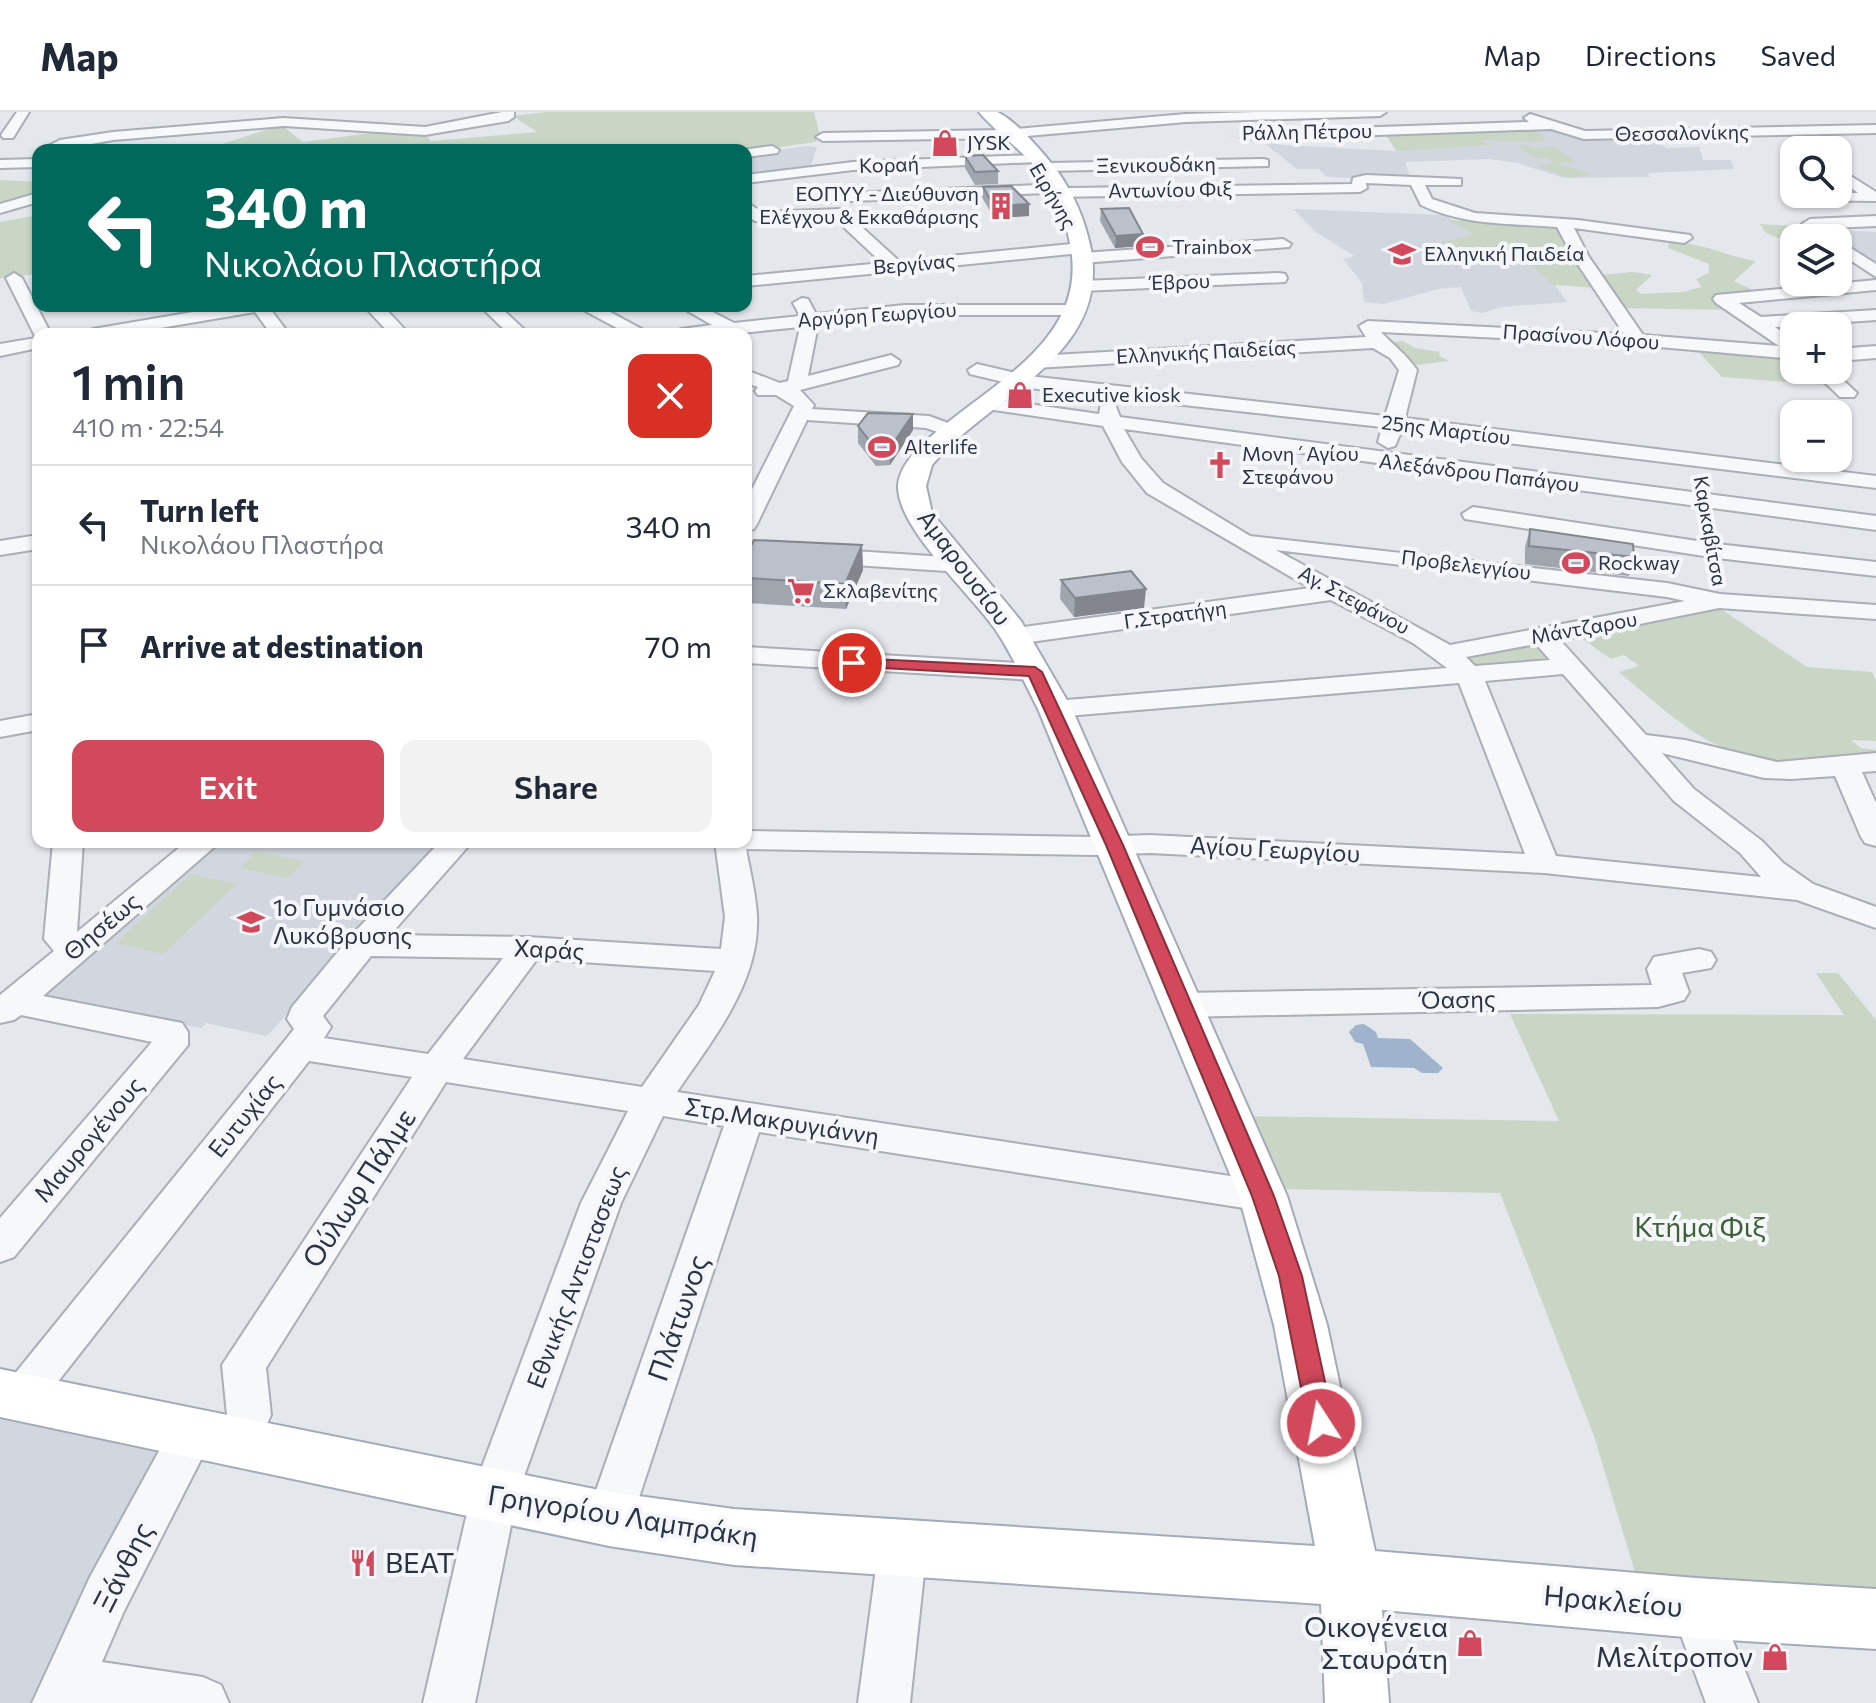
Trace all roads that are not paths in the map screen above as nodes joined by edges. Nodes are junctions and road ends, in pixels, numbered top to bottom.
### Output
1 (394, 112) edge
2 (979, 112) edge
3 (987, 112) edge
4 (1162, 112) edge
5 (1371, 112) edge
6 (1514, 112) edge
7 (22, 113) edge
8 (513, 114) edge
9 (0, 116) edge
10 (1583, 117) dead end
11 (1531, 118) junction
12 (1695, 118) dead end
13 (1765, 118) dead end
14 (1831, 118) dead end
15 (1175, 119) junction
16 (284, 120) edge
17 (1394, 122) junction
18 (453, 125) junction
19 (1551, 125) junction
20 (392, 129) junction
21 (1876, 129) edge
22 (110, 130) junction
23 (1415, 130) junction
24 (1851, 130) junction
25 (1784, 131) junction
26 (468, 132) dead end
27 (1203, 132) dead end
28 (1338, 132) dead end
29 (1716, 132) junction
30 (1183, 133) dead end
31 (8, 135) dead end
32 (965, 135) junction
33 (1013, 135) junction
34 (1791, 136) edge
35 (305, 140) dead end
36 (60, 144) edge
37 (120, 144) edge
38 (217, 144) dead end
39 (1876, 145) edge
40 (1244, 148) dead end
41 (772, 150) dead end
42 (752, 152) edge
43 (990, 161) junction
44 (1041, 163) junction
45 (1263, 163) junction
46 (817, 170) junction
47 (752, 178) edge
48 (1416, 181) junction
49 (1852, 181) edge
50 (1456, 182) dead end
51 (1286, 188) junction
52 (1057, 190) junction
53 (1852, 197) edge
54 (1875, 197) edge
55 (826, 198) junction
56 (32, 199) edge
57 (0, 209) edge
58 (752, 211) edge
59 (837, 212) junction
60 (1876, 221) edge
61 (1563, 223) junction
62 (1812, 224) edge
63 (1684, 238) dead end
64 (1283, 244) dead end
65 (1081, 248) junction
66 (1852, 255) edge
67 (894, 265) junction
68 (1876, 272) edge
69 (786, 276) junction
70 (32, 277) edge
71 (1279, 278) dead end
72 (7, 279) edge
73 (752, 280) edge
74 (1876, 285) edge
75 (1078, 298) junction
76 (233, 312) edge
77 (379, 312) edge
78 (496, 312) edge
79 (597, 312) edge
80 (699, 312) edge
81 (1876, 315) edge
82 (810, 319) junction
83 (1758, 323) junction
84 (38, 328) edge
85 (162, 328) edge
86 (394, 328) edge
87 (513, 328) edge
88 (630, 328) edge
89 (730, 328) joint
90 (1372, 334) junction
91 (1637, 340) junction
92 (1780, 340) edge
93 (32, 344) edge
94 (0, 350) edge
95 (1780, 350) edge
96 (1876, 352) edge
97 (1852, 354) edge
98 (891, 361) dead end
99 (1036, 362) junction
100 (977, 370) dead end
101 (752, 378) edge
102 (1015, 380) junction
103 (1837, 384) edge
104 (787, 388) junction
105 (1104, 389) junction
106 (752, 391) edge
107 (1847, 393) dead end
108 (987, 404) junction
109 (801, 414) junction
110 (1110, 422) junction
111 (1394, 424) junction
112 (952, 431) junction
113 (1383, 460) junction
114 (1698, 460) junction
115 (1876, 482) edge
116 (1708, 502) junction
117 (752, 507) edge
118 (1473, 514) dead end
119 (1876, 523) edge
120 (1245, 540) junction
121 (32, 543) edge
122 (0, 548) edge
123 (752, 551) edge
124 (1354, 552) junction
125 (956, 560) junction
126 (1876, 569) edge
127 (1720, 577) junction
128 (1330, 589) junction
129 (1876, 612) edge
130 (1016, 636) junction
131 (1543, 636) junction
132 (1448, 653) junction
133 (752, 655) edge
134 (1567, 666) junction
135 (1035, 672) junction
136 (1469, 674) junction
137 (1055, 709) junction
138 (32, 723) edge
139 (0, 729) edge
140 (1636, 743) junction
141 (1876, 762) edge
142 (1845, 765) junction
143 (1876, 837) edge
144 (752, 840) edge
145 (1115, 845) junction
146 (1751, 847) junction
147 (68, 848) edge
148 (198, 848) edge
149 (451, 848) edge
150 (731, 848) edge
151 (1544, 864) junction
152 (1802, 891) junction
153 (1876, 912) edge
154 (1876, 918) edge
155 (362, 945) junction
156 (528, 948) junction
157 (73, 950) junction
158 (1699, 960) dead end
159 (736, 961) junction
160 (1181, 1005) junction
161 (7, 1008) edge
162 (300, 1047) junction
163 (437, 1068) junction
164 (652, 1101) junction
165 (746, 1116) junction
166 (1263, 1196) junction
167 (0, 1246) edge
168 (10, 1396) edge
169 (214, 1439) junction
170 (494, 1496) junction
171 (609, 1519) junction
172 (903, 1546) junction
173 (1350, 1578) junction
174 (1696, 1608) junction
175 (1876, 1619) edge
176 (63, 1693) edge
177 (203, 1703) edge
178 (449, 1703) edge
179 (884, 1703) edge
180 (1357, 1703) edge
181 (1732, 1703) edge

1 - 20 street
2 - 33 main road, Ειρήνης
3 - 33 main road, Ειρήνης
4 - 15 street
5 - 15 street
5 - 17 street
6 - 11 street, Θεσσαλονίκης
7 - 9 street
7 - 31 street
8 - 18 street
10 - 11 street
11 - 17 street
11 - 19 street, Θεσσαλονίκης
12 - 29 street
13 - 25 street
14 - 24 street
15 - 27 street
15 - 33 street
16 - 20 street
16 - 22 street
16 - 35 street
16 - 38 street
17 - 23 street
18 - 20 street
18 - 26 street
19 - 23 street, Ράλλη Πέτρου
19 - 29 street, Θεσσαλονίκης
21 - 24 street, Θεσσαλονίκης
22 - 36 street
22 - 37 street
23 - 28 street, Ράλλη Πέτρου
24 - 25 street, Θεσσαλονίκης
24 - 39 street
25 - 29 street, Θεσσαλονίκης
25 - 34 street
30 - 33 street
32 - 33 street
32 - 43 street
32 - 46 street
33 - 44 main road, Ειρήνης
40 - 45 street
41 - 42 street
43 - 44 street, Κοραή
43 - 46 street, Κοραή
44 - 45 street, Ξενικουδάκη
44 - 52 main road, Ειρήνης
45 - 51 street
46 - 47 street, Κοραή
46 - 55 street
48 - 50 street, Αντωνίου Φιξ
48 - 51 street, Αντωνίου Φιξ
48 - 61 street
49 - 54 street
51 - 52 street, Αντωνίου Φιξ
52 - 55 street, Αντωνίου Φιξ
52 - 65 main road, Ειρήνης
53 - 54 street
55 - 59 street
56 - 57 street
58 - 59 street
59 - 67 street
60 - 62 street
61 - 63 street
61 - 91 street
64 - 65 street, Βεργίνας
65 - 67 street, Βεργίνας
65 - 75 main road
66 - 68 street
67 - 69 street, Βεργίνας
69 - 73 street, Βεργίνας
69 - 82 street
70 - 72 street
71 - 75 street, Έβρου
72 - 84 street
74 - 83 street
75 - 82 street, Αργύρη Γεωργίου
75 - 99 main road, Αμαρουσίου
76 - 85 street
77 - 86 street
78 - 87 street
79 - 88 street
80 - 89 street
81 - 83 street
82 - 89 street, Αργύρη Γεωργίου
82 - 104 street
83 - 92 street
90 - 91 street, Πρασίνου Λόφου
90 - 99 street, Ελληνικής Παιδείας
90 - 111 street
91 - 95 street, Πρασίνου Λόφου
93 - 94 street
96 - 97 street
98 - 104 street
99 - 102 main road, Αμαρουσίου
100 - 102 street, 25ης Μαρτίου
101 - 104 street
102 - 105 street, 25ης Μαρτίου
102 - 108 main road, Αμαρουσίου
103 - 107 street
104 - 106 street
104 - 109 street
105 - 110 street, Αγ. Στεφάνου
105 - 111 street, 25ης Μαρτίου
108 - 110 street, Αλεξάνδρου Παπάγου
108 - 112 main road, Αμαρουσίου
109 - 112 street
109 - 117 street
110 - 113 street, Αλεξάνδρου Παπάγου
110 - 120 street, Αγ. Στεφάνου
111 - 113 street
111 - 114 street, 25ης Μαρτίου
112 - 125 main road, Αμαρουσίου
113 - 116 street, Αλεξάνδρου Παπάγου
114 - 115 street, 25ης Μαρτίου
114 - 116 street, Καρκαβίτσα
116 - 119 street, Αλεξάνδρου Παπάγου
116 - 127 street, Καρκαβίτσα
118 - 127 street
120 - 124 street, Προβελεγγίου
120 - 128 street, Αγ. Στεφάνου
121 - 122 street
123 - 125 street
124 - 127 street, Προβελεγγίου
124 - 128 street
125 - 130 main road, Αμαρουσίου
126 - 127 street
127 - 129 street, Προβελεγγίου
127 - 131 street, Μάντζαρου
128 - 130 street, Γ.Στρατήγη
128 - 132 street, Αγ. Στεφάνου
130 - 135 main road, Αμαρουσίου
131 - 132 street, Μάντζαρου
131 - 134 street
132 - 136 street, Αγ. Στεφάνου
133 - 135 street
134 - 136 street
134 - 140 street
135 - 137 main road, Αμαρουσίου
136 - 137 street
136 - 151 street, Αγ. Στεφάνου
137 - 145 main road, Αμαρουσίου
138 - 139 street
140 - 142 street
140 - 146 street
141 - 142 street
142 - 143 street
144 - 145 street, Αγίου Γεωργίου
145 - 151 street, Αγίου Γεωργίου
145 - 160 main road, Αμαρουσίου
146 - 152 street
146 - 153 street
147 - 157 street
148 - 157 street, Θησέως
149 - 155 street
150 - 159 street, Εθνικής Αντιστασεως
151 - 152 street, Αγίου Γεωργίου
152 - 154 street
155 - 156 street, Χαράς
155 - 162 street
156 - 159 street, Χαράς
156 - 163 street, Ούλωφ Πάλμε
157 - 161 street, Θησέως
158 - 160 street, Όασης
159 - 164 street, Εθνικής Αντιστασεως
160 - 166 main road, Αμαρουσίου
161 - 167 street, Μαυρογένους
162 - 163 street, Στρ.Μακρυγιάννη
162 - 168 street, Ευτυχίας
163 - 164 street, Στρ.Μακρυγιάννη
163 - 169 street, Ούλωφ Πάλμε
164 - 165 street, Στρ.Μακρυγιάννη
164 - 170 street, Εθνικής Αντιστασεως
165 - 166 street, Στρ.Μακρυγιάννη
165 - 171 street, Πλάτωνος
166 - 173 main road, Αμαρουσίου
168 - 169 main road, Γρηγορίου Λαμπράκη
169 - 170 main road, Γρηγορίου Λαμπράκη
169 - 176 street, Ξάνθης
170 - 171 main road, Γρηγορίου Λαμπράκη
170 - 178 street, Εθνικής Αντιστασεως
171 - 172 main road, Γρηγορίου Λαμπράκη
172 - 173 main road, Γρηγορίου Λαμπράκη
172 - 179 street
173 - 174 main road, Ηρακλείου
173 - 180 main road, Αμαρουσίου
174 - 175 main road, Ηρακλείου
174 - 181 street
176 - 177 street

